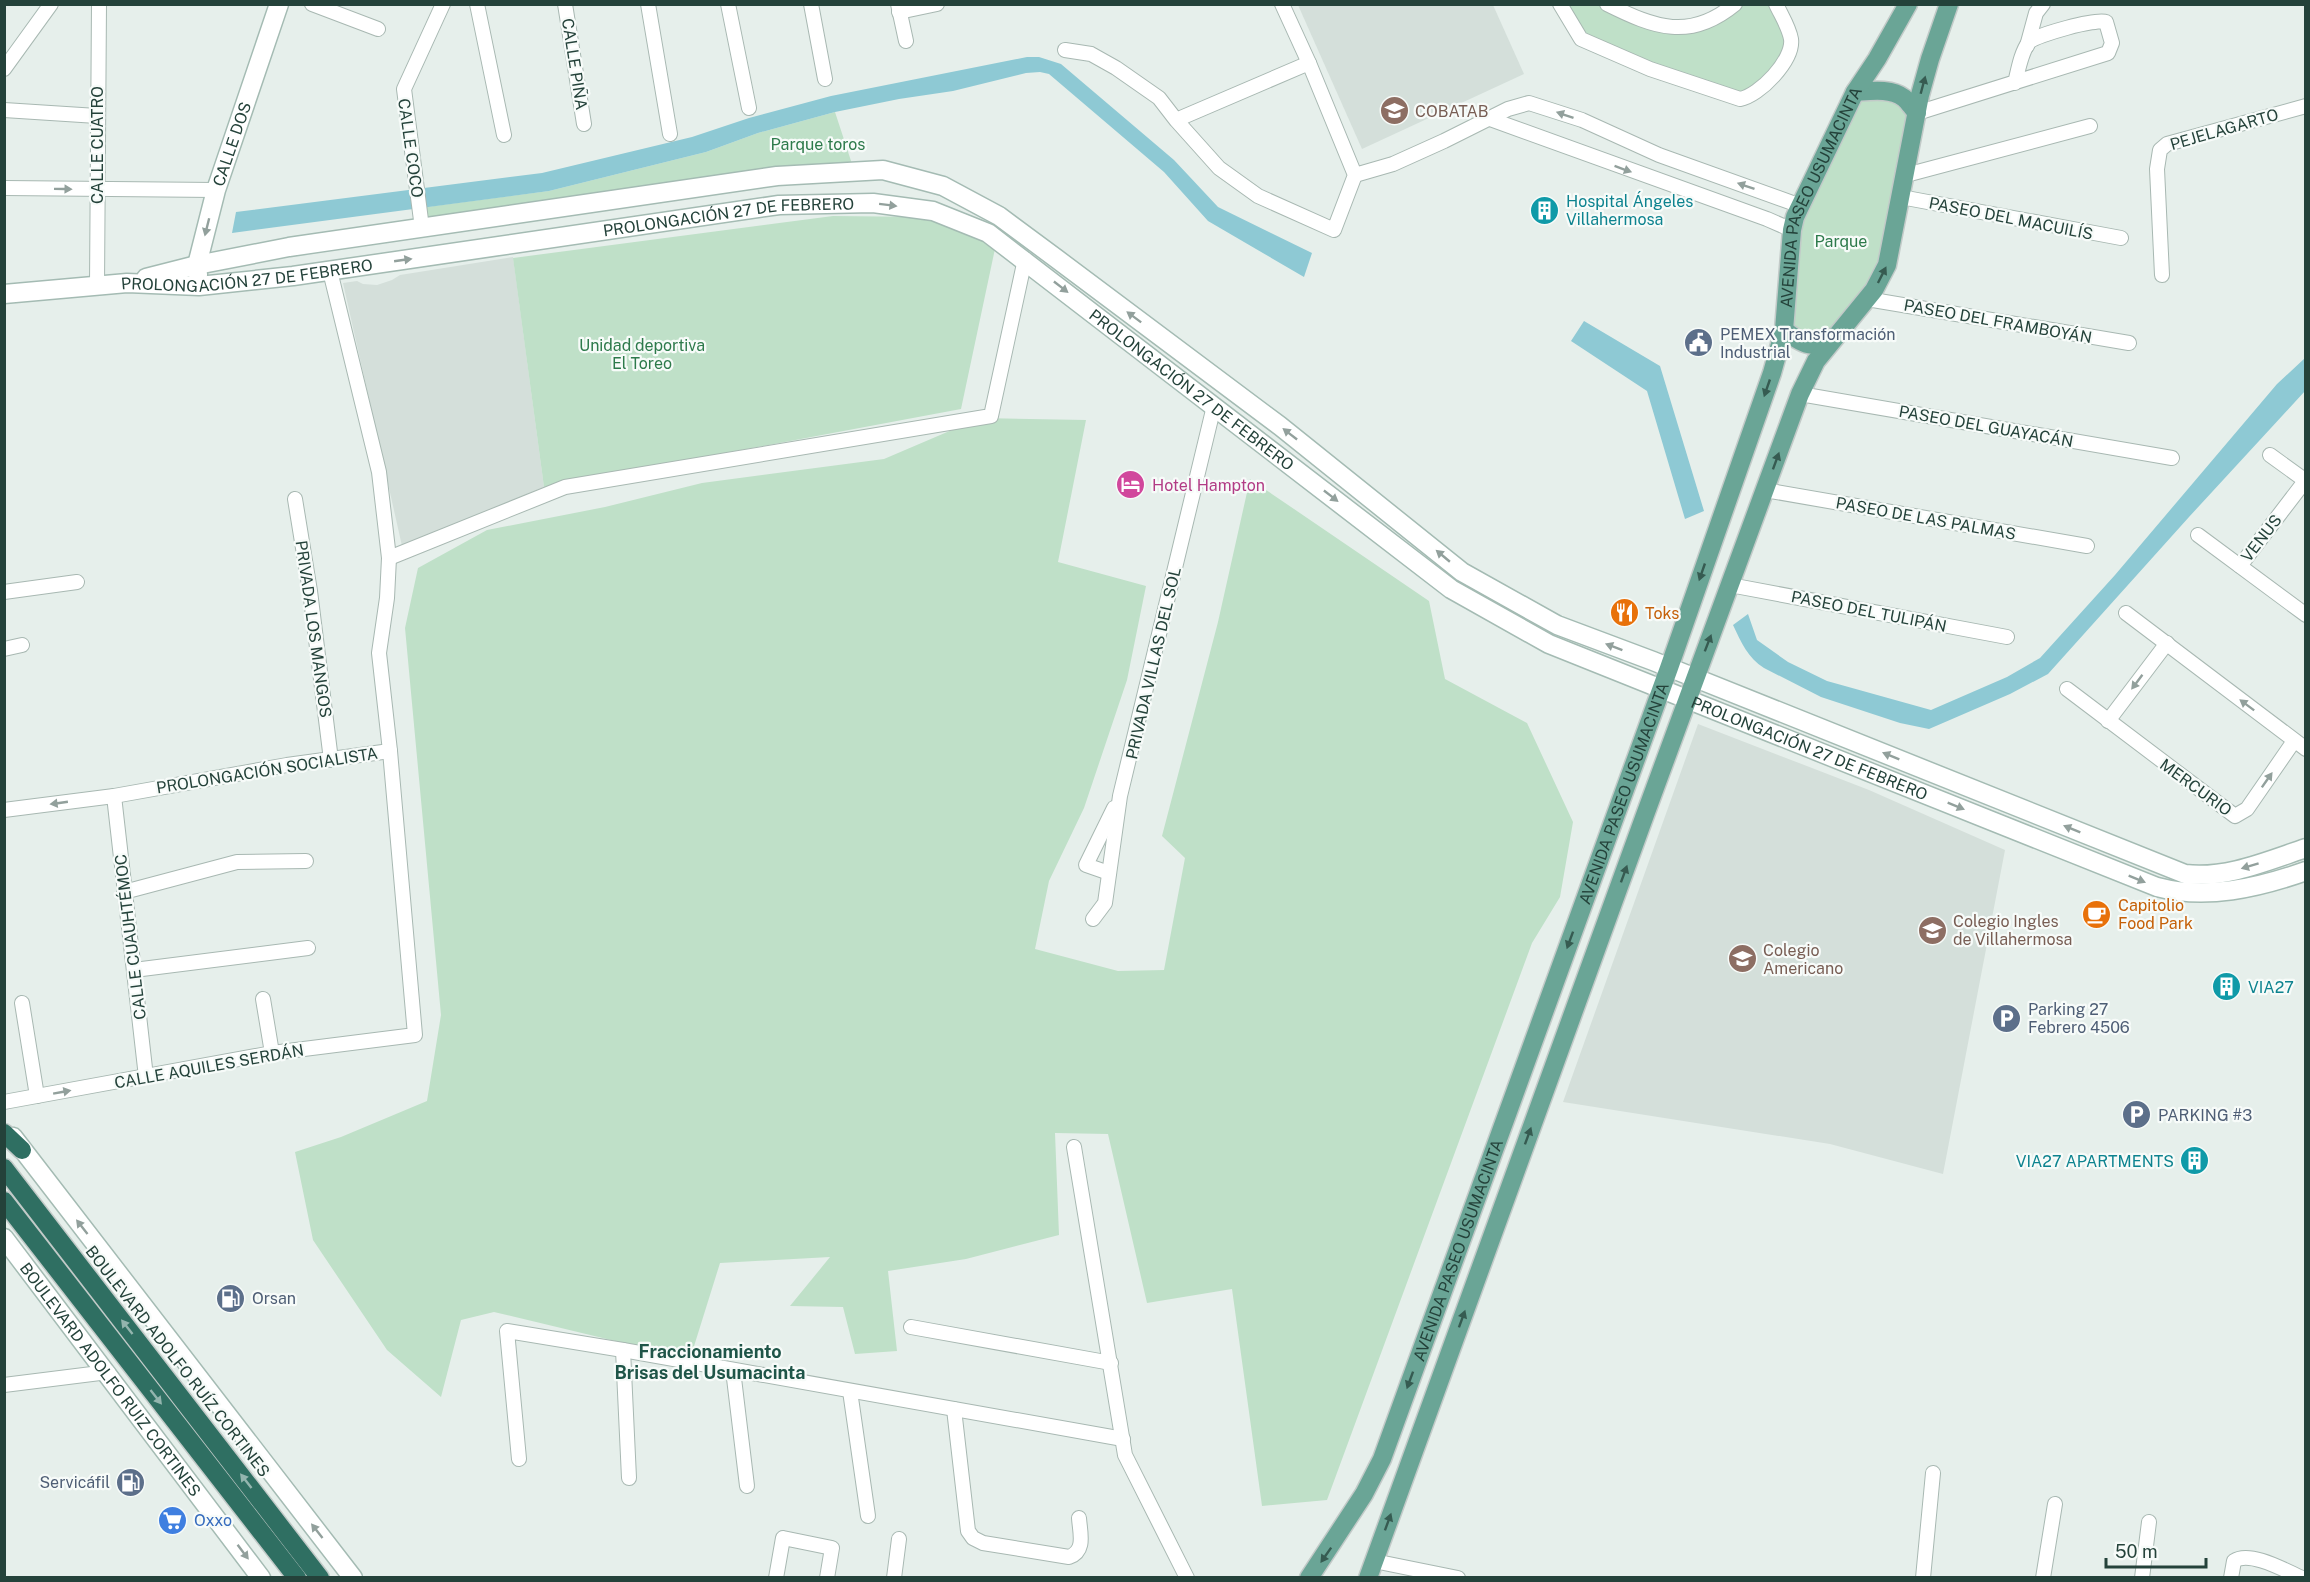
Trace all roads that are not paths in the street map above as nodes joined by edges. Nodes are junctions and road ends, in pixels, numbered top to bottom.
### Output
1 (51, 4) edge
2 (99, 4) edge
3 (279, 4) edge
4 (312, 4) edge
5 (443, 4) edge
6 (477, 4) edge
7 (565, 4) edge
8 (648, 4) edge
9 (728, 4) edge
10 (811, 4) edge
11 (937, 4) edge
12 (1282, 4) edge
13 (1560, 4) edge
14 (1607, 4) edge
15 (1735, 4) edge
16 (1776, 4) edge
17 (1908, 4) edge
18 (1949, 4) edge
19 (2043, 4) edge
20 (898, 8) edge
21 (378, 28) dead end
22 (906, 41) dead end
23 (2027, 46) junction
24 (1065, 50) dead end
25 (1310, 63) junction
26 (4, 69) edge
27 (825, 79) dead end
28 (2015, 82) junction
29 (1855, 92) junction
30 (2306, 106) edge
31 (748, 108) dead end
32 (4, 110) edge
33 (1917, 113) junction
34 (97, 116) junction
35 (1490, 119) junction
36 (1176, 120) junction
37 (584, 124) dead end
38 (2090, 126) dead end
39 (670, 134) dead end
40 (504, 135) dead end
41 (1355, 175) junction
42 (1906, 176) junction
43 (4, 188) edge
44 (97, 189) junction
45 (216, 190) junction
46 (1901, 197) junction
47 (1801, 206) junction
48 (422, 228) junction
49 (1792, 230) junction
50 (2121, 238) dead end
51 (1024, 260) junction
52 (197, 265) junction
53 (330, 271) junction
54 (2162, 275) dead end
55 (127, 283) junction
56 (97, 286) junction
57 (199, 286) junction
58 (4, 294) edge
59 (1867, 299) junction
60 (1784, 330) junction
61 (1837, 335) junction
62 (2129, 343) dead end
63 (1800, 394) junction
64 (1214, 406) junction
65 (2270, 455) dead end
66 (2172, 458) dead end
67 (2305, 481) edge
68 (1765, 490) junction
69 (295, 499) dead end
70 (2198, 535) dead end
71 (2087, 546) dead end
72 (389, 558) junction
73 (2240, 566) junction
74 (77, 582) dead end
75 (1730, 585) junction
76 (4, 592) edge
77 (2126, 613) dead end
78 (2306, 615) edge
79 (2007, 637) dead end
80 (2167, 643) junction
81 (22, 645) dead end
82 (4, 649) edge
83 (1669, 668) junction
84 (1695, 678) junction
85 (1661, 688) junction
86 (2067, 689) dead end
87 (1687, 698) junction
88 (2108, 721) junction
89 (2300, 745) edge
90 (390, 751) junction
91 (331, 760) junction
92 (114, 796) junction
93 (1120, 796) junction
94 (4, 810) edge
95 (2306, 848) edge
96 (306, 861) dead end
97 (2306, 871) edge
98 (1109, 873) junction
99 (124, 892) junction
100 (1093, 918) dead end
101 (308, 948) dead end
102 (134, 970) junction
103 (263, 999) dead end
104 (22, 1003) dead end
105 (415, 1035) joint
106 (273, 1053) junction
107 (146, 1077) junction
108 (37, 1096) junction
109 (4, 1102) edge
110 (4, 1126) edge
111 (4, 1133) edge
112 (1074, 1147) dead end
113 (22, 1150) junction
114 (4, 1168) edge
115 (4, 1202) edge
116 (4, 1238) edge
117 (911, 1327) dead end
118 (623, 1350) junction
119 (1111, 1363) junction
120 (733, 1370) junction
121 (108, 1372) junction
122 (4, 1385) edge
123 (850, 1391) junction
124 (954, 1409) junction
125 (1123, 1439) junction
126 (519, 1460) dead end
127 (1933, 1473) dead end
128 (629, 1478) dead end
129 (747, 1486) dead end
130 (2055, 1504) dead end
131 (868, 1516) dead end
132 (1079, 1518) dead end
133 (2149, 1522) dead end
134 (899, 1539) dead end
135 (1371, 1569) edge
136 (261, 1578) edge
137 (297, 1578) edge
138 (320, 1578) edge
139 (353, 1578) edge
140 (776, 1578) edge
141 (827, 1578) edge
142 (894, 1578) edge
143 (1187, 1578) edge
144 (1309, 1578) edge
145 (1458, 1578) edge
146 (1923, 1578) edge
147 (2043, 1578) edge
148 (2142, 1578) edge
149 (2231, 1578) edge
150 (2302, 1578) edge

1 - 26 street
2 - 34 street, CALLE CUATRO
3 - 45 main road, CALLE DOS
4 - 21 street
5 - 48 street, CALLE COCO
6 - 40 street
7 - 37 street, CALLE PIÑA
8 - 39 street
9 - 31 street
10 - 27 street
11 - 20 street
12 - 25 street
13 - 16 street
14 - 15 street
17 - 29 main road, AVENIDA PASEO USUMACINTA
33 -> 18 main road, AVENIDA PASEO USUMACINTA
19 - 23 street
20 - 22 street
23 - 28 street
23 - 28 street
24 - 36 street
25 - 36 street
25 - 41 street
28 - 33 street
29 - 33 main road
29 - 47 main road, AVENIDA PASEO USUMACINTA
30 - 54 street, PEJELAGARTO
32 - 34 street
33 - 42 main road, AVENIDA PASEO USUMACINTA
34 - 44 street, CALLE CUATRO
35 - 41 street
47 -> 35 street
35 -> 49 street
36 - 41 street
38 - 42 street
42 - 46 main road, AVENIDA PASEO USUMACINTA
43 -> 44 street
44 - 45 street
44 - 56 street, CALLE CUATRO
45 -> 52 main road, CALLE DOS
46 - 50 street, PASEO DEL MACUILÍS
59 -> 46 main road, AVENIDA PASEO USUMACINTA
47 - 49 main road, AVENIDA PASEO USUMACINTA
48 - 52 main road, PROLONGACIÓN 27 DE FEBRERO
83 -> 48 main road, PROLONGACIÓN 27 DE FEBRERO
49 - 60 main road, AVENIDA PASEO USUMACINTA
53 -> 51 main road, PROLONGACIÓN 27 DE FEBRERO
51 -> 64 main road, PROLONGACIÓN 27 DE FEBRERO
51 - 72 street
52 - 55 main road, PROLONGACIÓN 27 DE FEBRERO
52 - 57 main road, CALLE DOS
53 - 57 main road, PROLONGACIÓN 27 DE FEBRERO
53 - 72 street
55 - 56 main road
55 - 57 main road, PROLONGACIÓN 27 DE FEBRERO
56 - 58 main road
59 - 61 main road, AVENIDA PASEO USUMACINTA
59 - 62 street, PASEO DEL FRAMBOYÁN
60 - 61 main road
60 -> 83 main road, AVENIDA PASEO USUMACINTA
61 - 63 main road, AVENIDA PASEO USUMACINTA
63 - 66 street, PASEO DEL GUAYACÁN
68 -> 63 main road, AVENIDA PASEO USUMACINTA
64 -> 85 main road, PROLONGACIÓN 27 DE FEBRERO
64 - 93 street, PRIVADA VILLAS DEL SOL
65 - 67 street
67 - 73 street, VENUS
68 - 71 street, PASEO DE LAS PALMAS
68 - 75 main road, AVENIDA PASEO USUMACINTA
69 - 91 street, PRIVADA LOS MANGOS
70 - 73 street
72 - 90 street
73 - 78 street
74 - 76 street
75 - 79 street, PASEO DEL TULIPÁN
84 -> 75 main road, AVENIDA PASEO USUMACINTA
77 - 80 street, MERCURIO
80 -> 88 street
89 -> 80 street, MERCURIO
81 - 82 street
83 - 84 main road, PROLONGACIÓN 27 DE FEBRERO
83 - 85 main road, AVENIDA PASEO USUMACINTA
84 - 87 main road, AVENIDA PASEO USUMACINTA
95 -> 84 main road, PROLONGACIÓN 27 DE FEBRERO
85 - 87 main road, PROLONGACIÓN 27 DE FEBRERO
85 -> 144 main road, AVENIDA PASEO USUMACINTA
86 - 88 street, MERCURIO
87 -> 97 main road, PROLONGACIÓN 27 DE FEBRERO
135 -> 87 main road, AVENIDA PASEO USUMACINTA
88 -> 89 street, MERCURIO
90 - 91 street, PROLONGACIÓN SOCIALISTA
90 - 105 street, PROLONGACIÓN SOCIALISTA
91 - 92 street, PROLONGACIÓN SOCIALISTA
92 -> 94 street, PROLONGACIÓN SOCIALISTA
92 - 99 street, CALLE CUAUHTÉMOC
93 - 98 street, PRIVADA VILLAS DEL SOL
93 - 98 street
96 - 99 street
98 - 100 street, PRIVADA VILLAS DEL SOL
99 - 102 street, CALLE CUAUHTÉMOC
101 - 102 street
102 - 107 street, CALLE CUAUHTÉMOC
103 - 106 street
104 - 108 street
105 - 106 street, CALLE AQUILES SERDÁN
106 - 107 street, CALLE AQUILES SERDÁN
108 -> 107 street, CALLE AQUILES SERDÁN
108 - 109 street, CALLE AQUILES SERDÁN
110 - 113 main road
111 - 113 highway
112 - 119 street
139 -> 113 main road
138 -> 114 highway, BOULEVARD ADOLFO RUÍZ CORTINES
115 -> 137 highway
116 - 121 main road, BOULEVARD ADOLFO RUIZ CORTINES
117 - 119 street
118 - 120 street
118 - 126 street
118 - 128 street
119 - 125 street
120 - 123 street
120 - 129 street
121 - 122 street
121 -> 136 main road, BOULEVARD ADOLFO RUIZ CORTINES
123 - 124 street
123 - 131 street
124 - 125 street
124 - 132 street
125 - 143 street
127 - 146 street
130 - 147 street
133 - 148 street
134 - 142 street
135 - 145 street
140 - 141 street
149 - 150 street

